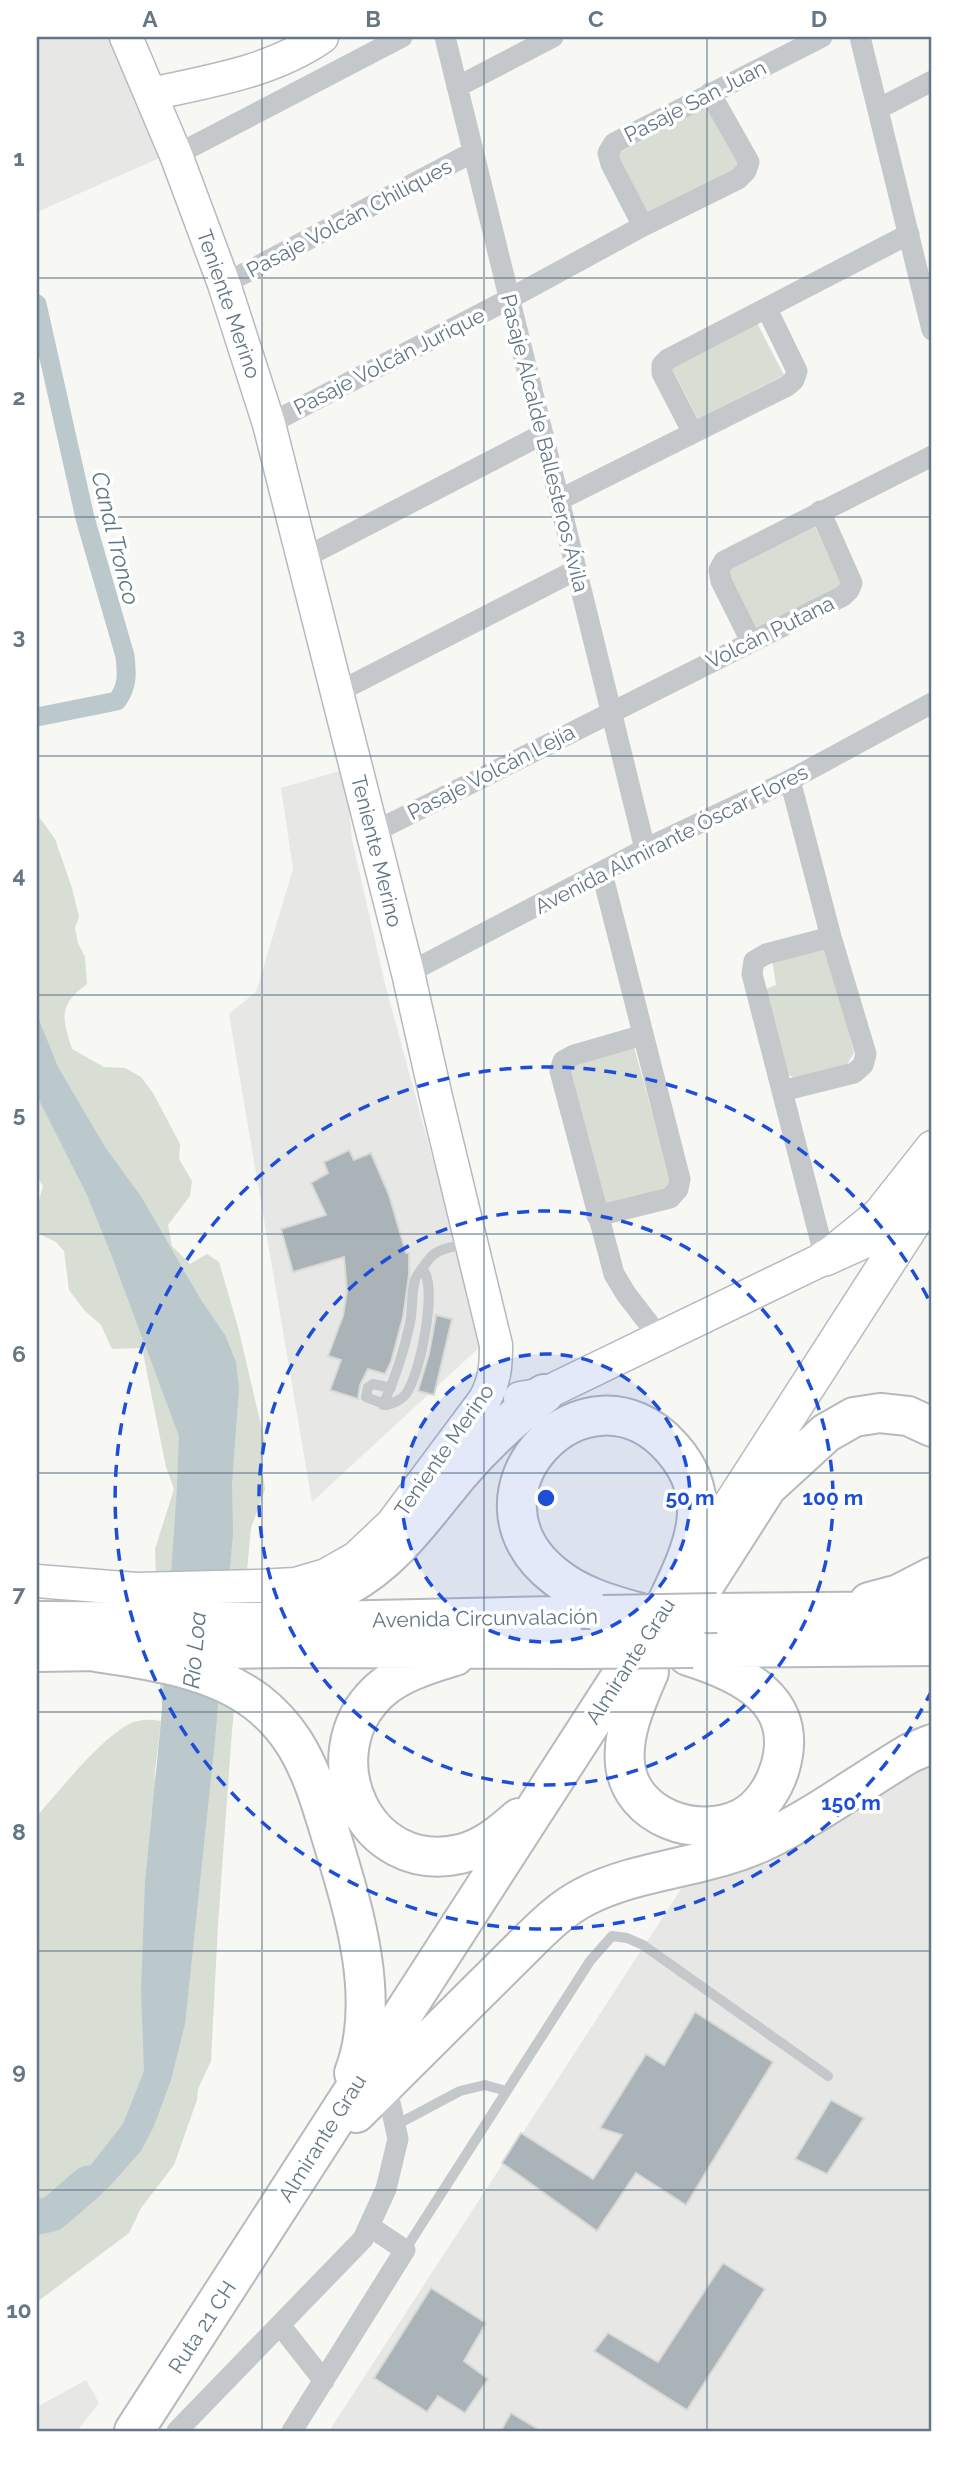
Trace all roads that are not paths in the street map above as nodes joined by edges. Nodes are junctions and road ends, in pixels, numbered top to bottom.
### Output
1 (126, 37) edge
2 (322, 37) edge
3 (402, 37) edge
4 (445, 37) edge
5 (553, 37) edge
6 (822, 37) edge
7 (860, 37) edge
8 (932, 81) edge
9 (457, 87) junction
10 (710, 93) junction
11 (151, 94) junction
12 (877, 109) junction
13 (473, 152) junction
14 (176, 155) junction
15 (643, 226) junction
16 (909, 234) junction
17 (224, 284) junction
18 (509, 299) junction
19 (767, 309) junction
20 (931, 318) edge
21 (269, 424) junction
22 (693, 433) junction
23 (543, 434) junction
24 (932, 456) edge
25 (559, 500) junction
26 (820, 511) junction
27 (304, 558) junction
28 (576, 570) junction
29 (751, 641) junction
30 (338, 692) junction
31 (932, 704) edge
32 (611, 711) junction
33 (789, 780) junction
34 (372, 833) junction
35 (645, 849) junction
36 (602, 873) junction
37 (831, 937) junction
38 (408, 973) junction
39 (643, 1035) junction
40 (782, 1091) junction
41 (932, 1147) edge
42 (932, 1191) edge
43 (597, 1216) junction
44 (932, 1231) edge
45 (471, 1243) junction
46 (825, 1258) junction
47 (424, 1271) junction
48 (660, 1338) junction
49 (496, 1345) junction
50 (392, 1383) junction
51 (411, 1384) junction
52 (544, 1394) junction
53 (383, 1405) junction
54 (475, 1412) junction
55 (932, 1427) edge
56 (767, 1487) junction
57 (932, 1577) edge
58 (37, 1581) edge
59 (654, 1611) junction
60 (823, 1611) junction
61 (932, 1611) edge
62 (286, 1615) junction
63 (37, 1621) edge
64 (138, 1630) junction
65 (932, 1646) edge
66 (488, 1648) junction
67 (37, 1652) edge
68 (673, 1656) junction
69 (932, 1744) edge
70 (539, 1801) junction
71 (828, 2076) dead end
72 (386, 2084) junction
73 (506, 2091) junction
74 (342, 2118) junction
75 (396, 2125) junction
76 (270, 2222) joint
77 (369, 2226) junction
78 (405, 2250) junction
79 (280, 2325) junction
80 (324, 2381) junction
81 (134, 2431) edge
82 (177, 2431) edge
83 (292, 2431) edge

1 - 11 street, Teniente Merino
2 - 11 street
3 - 14 street
4 - 9 street, Pasaje Alcalde Ballesteros Ávila
5 - 9 street
6 - 10 street, Pasaje San Juan
7 - 12 street
8 - 12 street
9 - 13 street, Pasaje Alcalde Ballesteros Ávila
10 - 15 street, Pasaje San Juan
10 - 15 street, Pasaje Volcán Jurique
11 - 14 street, Teniente Merino
12 - 16 street
13 - 17 street, Pasaje Volcán Chiliques
13 - 18 street, Pasaje Alcalde Ballesteros Ávila
14 - 17 street, Teniente Merino
15 - 18 street, Pasaje Volcán Jurique
16 - 19 street
16 - 20 street
17 - 21 street, Teniente Merino
18 - 21 street, Pasaje Volcán Jurique
18 - 23 street, Pasaje Alcalde Ballesteros Ávila
19 - 22 street
19 - 22 street
21 - 27 street, Teniente Merino
22 - 25 street
23 - 25 street, Pasaje Alcalde Ballesteros Ávila
23 - 27 street
24 - 26 street
25 - 28 street, Pasaje Alcalde Ballesteros Ávila
26 - 29 street
26 - 29 street, Volcán Putana
27 - 30 street, Teniente Merino
28 - 30 street
28 - 32 street, Pasaje Alcalde Ballesteros Ávila
29 - 32 street, Volcán Putana
30 - 34 street, Teniente Merino
31 - 33 street, Avenida Almirante Óscar Flores
32 - 34 street, Pasaje Volcán Lejía
32 - 35 street, Pasaje Alcalde Ballesteros Ávila
33 - 35 street, Avenida Almirante Óscar Flores
33 - 37 street
34 - 38 street, Teniente Merino
35 - 36 street, Avenida Almirante Óscar Flores
36 - 38 street, Avenida Almirante Óscar Flores
36 - 39 street
37 - 40 street
37 - 40 street
38 - 45 street, Teniente Merino
39 - 43 street
39 - 43 street
40 - 46 street
41 - 46 street
42 - 46 main road
42 - 59 main road, Almirante Grau
43 - 48 street
44 - 56 main road, Almirante Grau
45 - 47 lane
45 - 49 street, Teniente Merino
46 - 48 street
47 - 50 lane
47 - 51 lane
48 - 52 street
49 - 52 street
49 - 54 street, Teniente Merino
50 - 51 lane
50 - 53 lane
50 - 53 lane
51 - 53 lane
52 - 54 street
52 - 62 highway
54 - 62 street, Teniente Merino
55 - 56 highway
56 - 59 highway, Almirante Grau
57 - 60 highway
58 - 64 street, Teniente Merino
59 - 59 highway
59 - 60 highway, Avenida Circunvalación
59 - 62 highway, Avenida Circunvalación
59 - 68 highway, Almirante Grau
59 - 70 highway, Almirante Grau
60 - 61 highway, Avenida Circunvalación
62 - 64 highway, Avenida Circunvalación
62 - 64 street, Teniente Merino
62 - 64 highway, Avenida Circunvalación
62 - 66 highway, Avenida Circunvalación
63 - 64 highway, Avenida Circunvalación
64 - 67 highway, Avenida Circunvalación
64 - 74 highway
65 - 68 highway, Avenida Circunvalación
66 - 68 highway, Avenida Circunvalación, bridge
66 - 70 highway
68 - 74 highway, Almirante Grau
69 - 72 highway
70 - 74 highway, Almirante Grau
71 - 73 lane
72 - 74 highway
72 - 75 street
73 - 75 lane
73 - 78 lane
74 - 76 highway, Almirante Grau
75 - 77 street
76 - 81 highway, Ruta 21 CH
77 - 78 street
77 - 79 street
78 - 80 street
79 - 80 street
79 - 82 street
80 - 83 street

